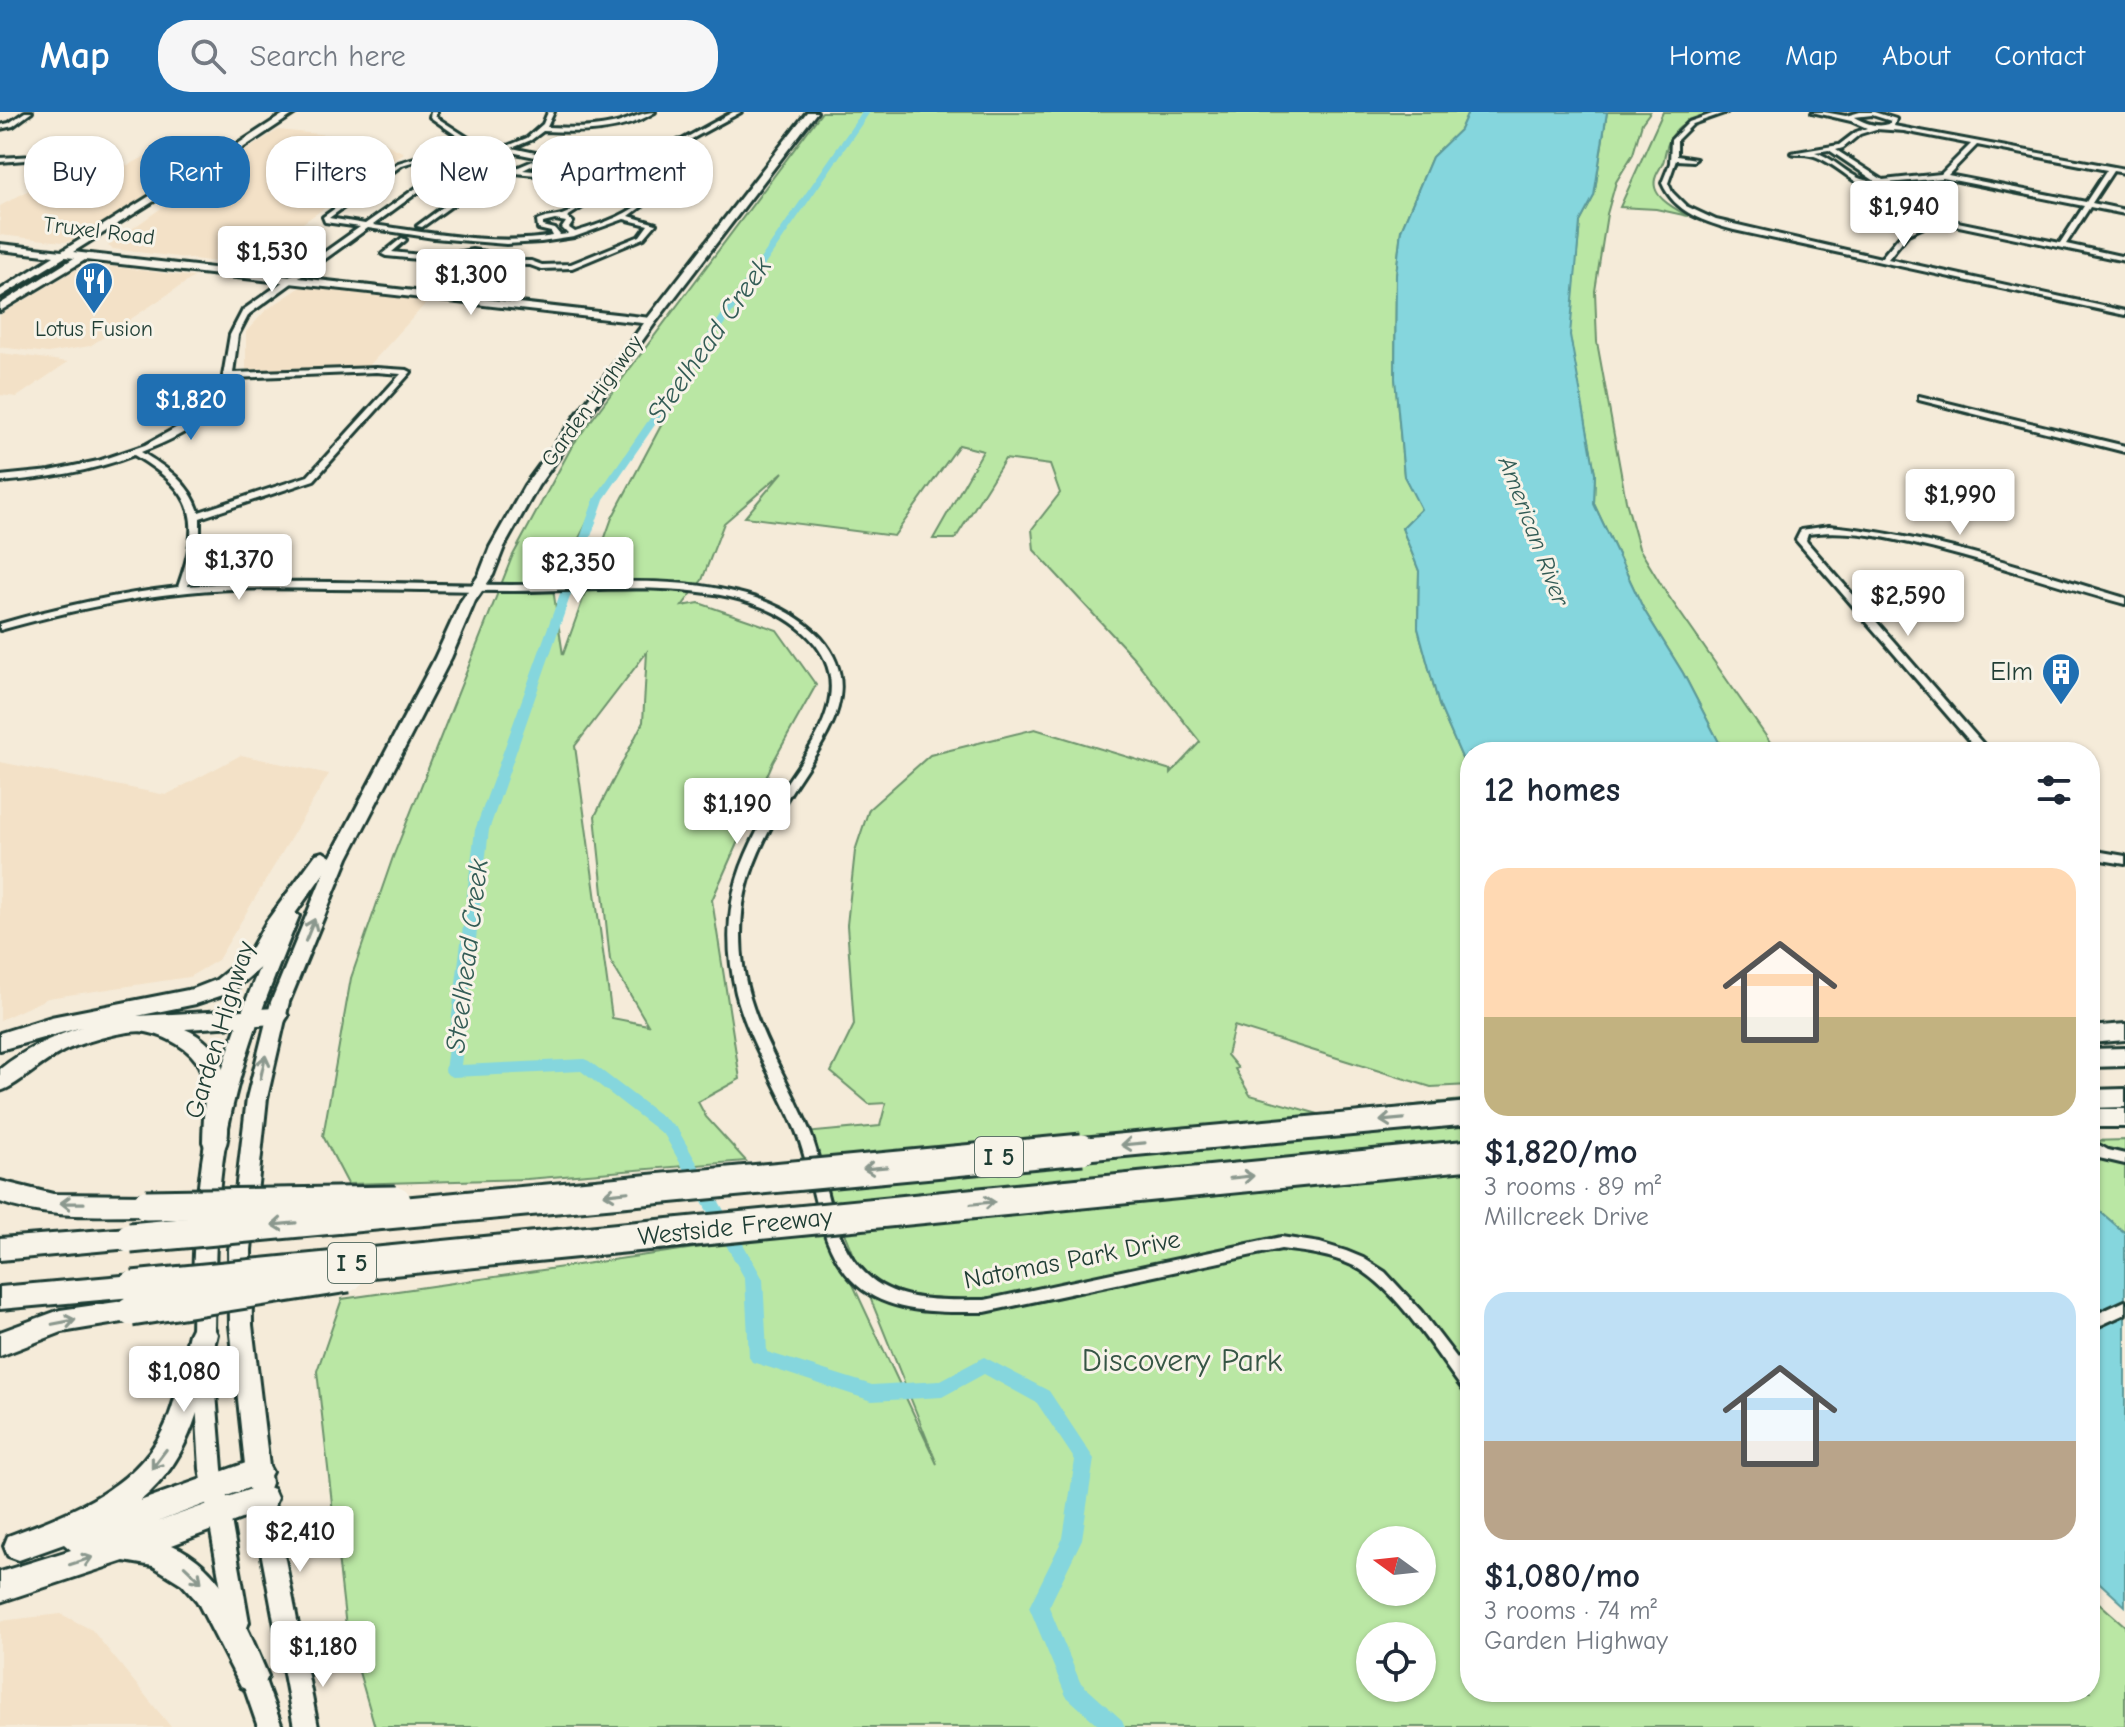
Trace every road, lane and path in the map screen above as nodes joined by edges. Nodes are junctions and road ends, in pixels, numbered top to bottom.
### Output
1 (29, 112) edge
2 (293, 112) edge
3 (434, 112) edge
4 (551, 112) edge
5 (652, 112) edge
6 (738, 112) edge
7 (812, 112) edge
8 (1724, 112) edge
9 (1815, 112) edge
10 (1862, 112) edge
11 (1887, 116) edge
12 (1852, 118) edge
13 (0, 127) edge
14 (1877, 127) junction
15 (1887, 127) junction
16 (542, 129) junction
17 (1858, 133) junction
18 (462, 136) edge
19 (697, 136) edge
20 (250, 140) edge
21 (1975, 143) junction
22 (516, 145) edge
23 (1831, 149) junction
24 (1807, 152) junction
25 (1794, 153) dead end
26 (24, 158) edge
27 (1674, 158) junction
28 (1693, 159) dead end
29 (0, 160) edge
30 (411, 161) edge
31 (2125, 164) edge
32 (2111, 169) junction
33 (516, 171) edge
34 (2125, 171) edge
35 (1943, 176) junction
36 (1881, 182) junction
37 (1861, 184) junction
38 (411, 195) edge
39 (2086, 205) junction
40 (140, 207) edge
41 (157, 208) edge
42 (446, 208) edge
43 (636, 208) edge
44 (1923, 210) junction
45 (2125, 212) edge
46 (1904, 215) junction
47 (624, 217) junction
48 (561, 218) junction
49 (1940, 220) junction
50 (138, 222) dead end
51 (1929, 223) junction
52 (369, 225) junction
53 (420, 226) dead end
54 (1906, 233) junction
55 (574, 235) junction
56 (558, 238) junction
57 (0, 239) edge
58 (402, 240) dead end
59 (486, 240) junction
60 (2062, 245) junction
61 (0, 247) edge
62 (78, 252) junction
63 (472, 252) junction
64 (64, 255) junction
65 (2125, 259) edge
66 (451, 260) junction
67 (1883, 260) junction
68 (476, 263) junction
69 (190, 267) junction
70 (294, 280) junction
71 (0, 294) edge
72 (0, 308) edge
73 (2125, 313) edge
74 (651, 321) junction
75 (228, 376) junction
76 (1922, 398) dead end
77 (2125, 449) edge
78 (135, 452) junction
79 (0, 479) edge
80 (196, 516) junction
81 (182, 588) junction
82 (478, 588) junction
83 (2125, 601) edge
84 (0, 627) edge
85 (412, 716) junction
86 (1976, 742) edge
87 (2100, 856) edge
88 (323, 859) junction
89 (2125, 860) edge
90 (278, 1009) junction
91 (251, 1011) junction
92 (142, 1016) junction
93 (2125, 1032) edge
94 (2100, 1034) edge
95 (0, 1042) edge
96 (2125, 1057) edge
97 (2100, 1058) edge
98 (0, 1082) edge
99 (2125, 1098) edge
100 (2100, 1099) edge
101 (1460, 1114) edge
102 (2100, 1118) edge
103 (2125, 1118) edge
104 (215, 1142) junction
105 (2100, 1151) edge
106 (1460, 1156) edge
107 (2125, 1159) edge
108 (0, 1191) edge
109 (529, 1201) junction
110 (0, 1249) edge
111 (0, 1298) edge
112 (132, 1298) junction
113 (2125, 1307) edge
114 (2100, 1319) edge
115 (203, 1334) junction
116 (0, 1344) edge
117 (1460, 1375) edge
118 (260, 1485) junction
119 (216, 1503) junction
120 (10, 1547) edge
121 (123, 1547) junction
122 (0, 1587) edge
123 (252, 1676) junction
124 (270, 1727) edge
125 (306, 1727) edge

1 - 13 street
2 - 20 main road
3 - 18 street
4 - 16 street
5 - 16 street
6 - 19 street
7 - 74 main road, Garden Highway
8 - 27 street
9 - 12 street
10 - 11 street
10 - 12 street
11 - 15 street
11 - 31 street
12 - 14 street
12 - 17 street
14 - 15 street
14 - 17 street
15 - 21 street
16 - 22 street
17 - 23 street
21 - 32 street
21 - 35 street
23 - 24 street
23 - 36 street
24 - 25 street
24 - 37 street
26 - 29 street
27 - 28 street
27 - 67 street
30 - 52 street
32 - 34 street
32 - 39 street
33 - 48 street
35 - 36 street
35 - 39 street
36 - 37 street
36 - 44 street
37 - 46 street
38 - 52 street
39 - 45 street
39 - 60 street
40 - 62 main road
41 - 50 main road
42 - 53 street
43 - 47 street
44 - 46 street
44 - 49 street
46 - 51 street
46 - 54 street
47 - 55 street
47 - 68 street
48 - 55 street
48 - 56 street
49 - 51 street
49 - 60 street
51 - 54 street
52 - 59 street
52 - 70 street
54 - 67 street
55 - 56 street
56 - 59 street
57 - 62 main road, Truxel Road
58 - 66 street
59 - 63 street
60 - 65 street
61 - 64 main road, Truxel Road
62 - 64 main road, Truxel Road
62 - 69 main road, Truxel Road
62 - 69 main road, Truxel Road
62 - 72 main road
63 - 66 street
63 - 68 street
64 - 71 main road
66 - 68 street
67 - 73 street
69 - 70 main road, Truxel Road
70 - 74 main road, Truxel Road
70 - 75 street
74 - 82 main road, Garden Highway
75 - 78 street
75 - 80 street
76 - 77 street
78 - 79 street
78 - 80 street
80 - 81 street
81 - 82 street, Natomas Park Drive
81 - 84 street, Natomas Park Drive
82 - 85 main road, Garden Highway
82 - 117 street, Natomas Park Drive
83 - 86 street
85 - 88 main road, Garden Highway
90 -> 85 main road, Garden Highway
87 - 89 street
88 - 91 main road, Garden Highway
88 - 92 highway
90 - 91 highway
118 -> 90 main road, Garden Highway
91 - 92 highway
91 - 104 main road, Garden Highway
92 - 95 highway
92 - 98 highway
92 - 104 highway
93 - 94 highway
96 - 97 highway
99 - 100 highway
101 -> 109 highway, Westside Freeway / I 5, bridge
102 - 103 highway
104 - 115 main road, Garden Highway
105 - 107 street
112 -> 106 highway, Westside Freeway / I 5, bridge
109 -> 108 highway, bridge
109 -> 110 highway, Westside Freeway / I 5, bridge
111 - 112 highway
116 -> 112 highway
113 - 114 street
115 - 119 main road, Garden Highway
115 -> 120 highway
118 - 119 highway
118 - 125 main road, Garden Highway
119 - 120 highway
119 - 121 highway
119 - 123 main road, Garden Highway
122 -> 121 highway
121 -> 123 highway
123 - 124 main road, Garden Highway

